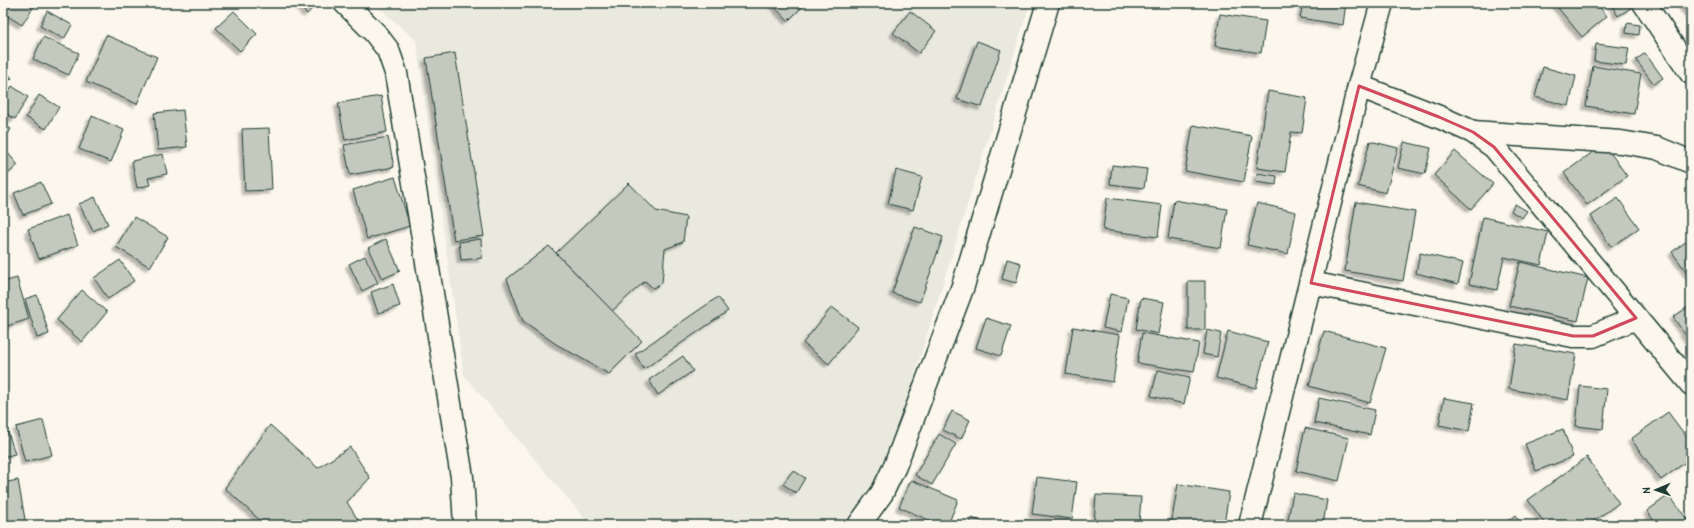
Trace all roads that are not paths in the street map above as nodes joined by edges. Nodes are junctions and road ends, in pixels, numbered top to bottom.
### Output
1 (346, 3) edge
2 (1048, 3) edge
3 (1382, 3) edge
4 (1644, 3) edge
5 (1691, 73) edge
6 (1359, 86) junction
7 (1473, 132) junction
8 (1691, 162) edge
9 (1311, 283) junction
10 (1636, 318) junction
11 (1691, 384) edge
12 (465, 525) edge
13 (859, 525) edge
14 (1250, 525) edge

1 - 12 street
2 - 13 street
3 - 6 street
4 - 5 street
6 - 7 street
6 - 9 street
7 - 8 street
7 - 10 street
9 - 10 street
9 - 14 street
10 - 11 street

